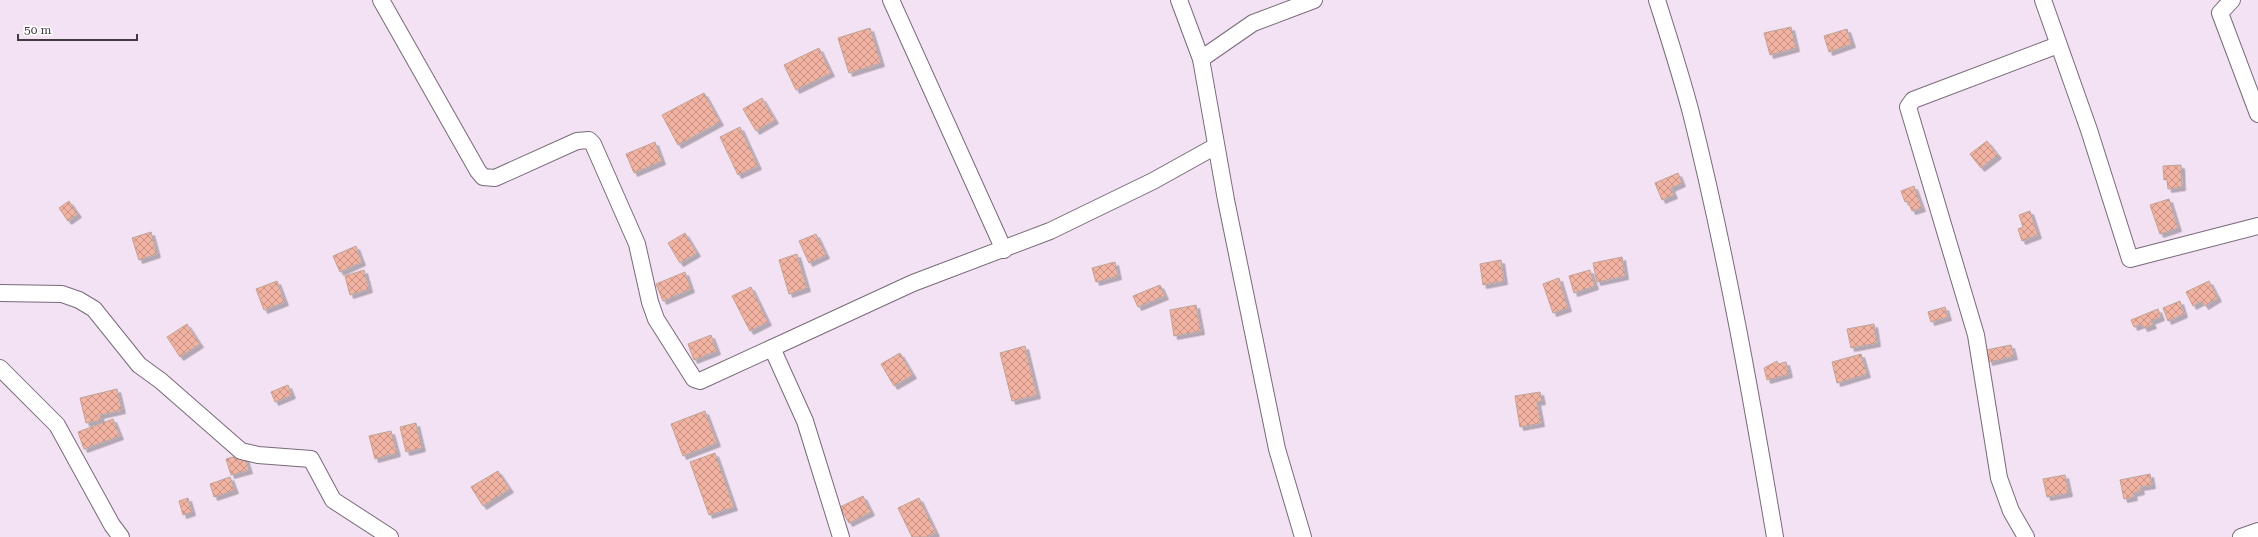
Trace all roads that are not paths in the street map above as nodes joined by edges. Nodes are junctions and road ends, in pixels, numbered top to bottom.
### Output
1 (381, 0) edge
2 (891, 0) edge
3 (1179, 0) edge
4 (1314, 0) edge
5 (1657, 0) edge
6 (2043, 0) edge
7 (2232, 0) edge
8 (2058, 45) junction
9 (1201, 59) junction
10 (2258, 114) edge
11 (1216, 146) junction
12 (2258, 226) edge
13 (1004, 250) junction
14 (0, 293) edge
15 (772, 348) junction
16 (0, 368) edge
17 (2258, 531) edge
18 (121, 537) edge
19 (390, 537) edge
20 (841, 537) edge
21 (1303, 537) edge
22 (1775, 537) edge
23 (2026, 537) edge
24 (2241, 537) edge

1 - 15 street
2 - 13 street
3 - 9 street
4 - 9 street
5 - 22 street
6 - 8 street
7 - 10 street
8 - 12 street
8 - 23 street
9 - 11 street
11 - 13 street
11 - 21 street
13 - 15 street
14 - 19 street
15 - 20 street
16 - 18 street
17 - 24 street

